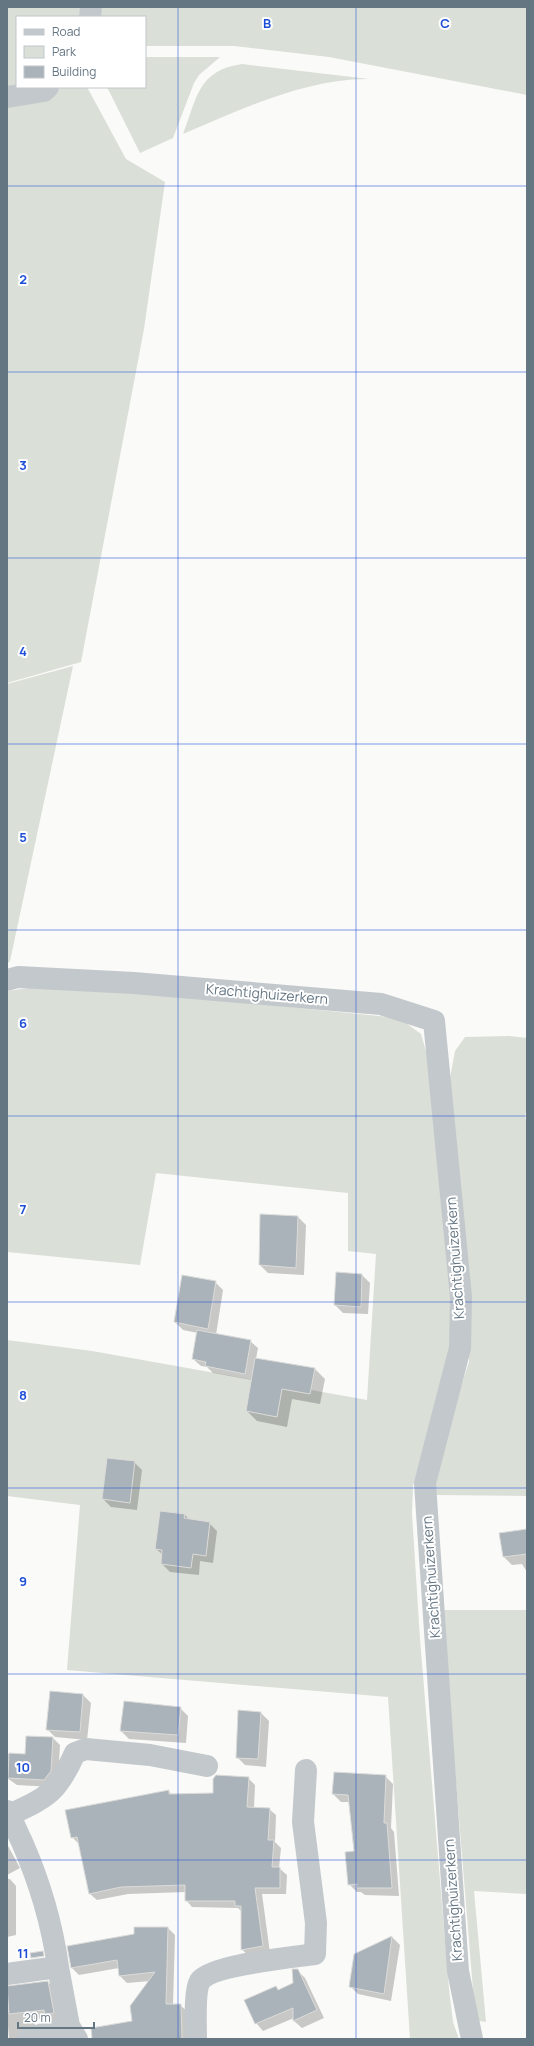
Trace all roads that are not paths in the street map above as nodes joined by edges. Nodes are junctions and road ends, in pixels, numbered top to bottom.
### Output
1 (46, 89) edge
2 (7, 97) edge
3 (7, 980) edge
4 (207, 1766) dead end
5 (306, 1770) dead end
6 (8, 1813) edge
7 (58, 1967) junction
8 (7, 1974) edge
9 (73, 2032) edge
10 (27, 2039) edge
11 (196, 2039) edge
12 (472, 2039) edge

1 - 2 street
3 - 12 street, Krachtighuizerkern
4 - 6 street
5 - 11 street
6 - 7 street
7 - 8 street
7 - 9 street
9 - 10 street

